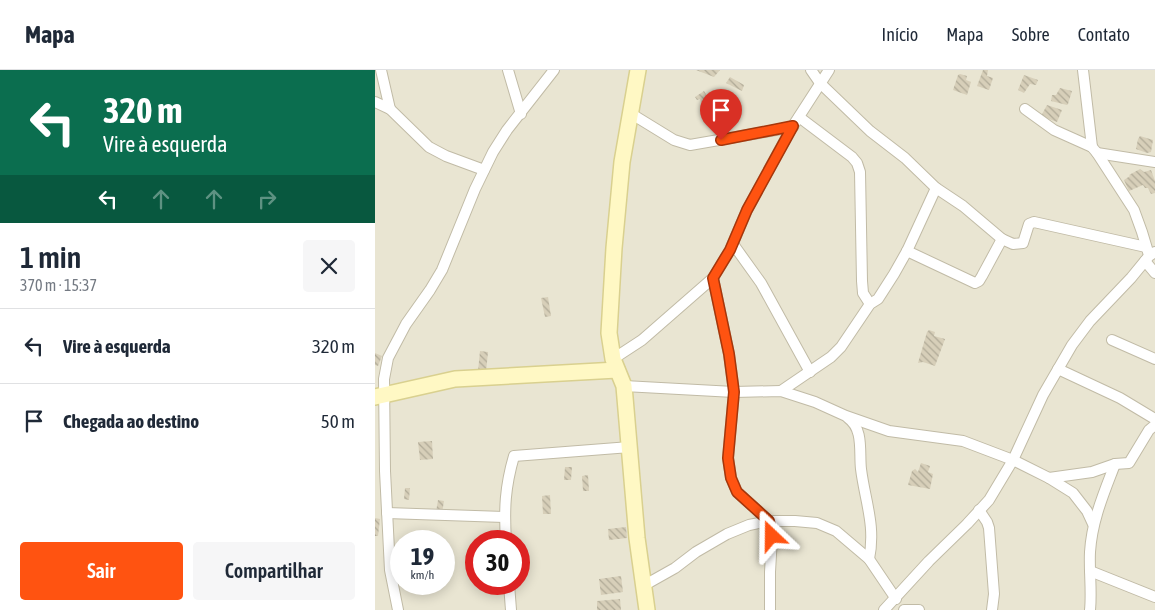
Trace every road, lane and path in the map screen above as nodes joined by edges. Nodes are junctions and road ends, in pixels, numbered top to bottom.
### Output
1 (381, 70) edge
2 (508, 70) edge
3 (554, 70) edge
4 (638, 70) edge
5 (811, 70) edge
6 (829, 70) edge
7 (1083, 70) edge
8 (820, 83) junction
9 (375, 102) edge
10 (390, 109) junction
11 (1025, 109) dead end
12 (631, 113) junction
13 (521, 114) junction
14 (799, 117) junction
15 (793, 126) junction
16 (1095, 150) junction
17 (1155, 162) edge
18 (484, 170) junction
19 (936, 188) junction
20 (1002, 239) junction
21 (733, 244) junction
22 (907, 252) junction
23 (1149, 254) edge
24 (1155, 273) edge
25 (713, 278) junction
26 (870, 304) junction
27 (1112, 340) dead end
28 (1155, 359) edge
29 (615, 364) junction
30 (1058, 369) junction
31 (810, 372) junction
32 (624, 386) junction
33 (781, 391) junction
34 (734, 392) junction
35 (379, 396) edge
36 (846, 416) junction
37 (1155, 419) edge
38 (1155, 425) edge
39 (630, 447) junction
40 (1013, 460) junction
41 (1115, 464) junction
42 (1049, 478) junction
43 (979, 510) junction
44 (387, 513) junction
45 (505, 517) junction
46 (769, 521) junction
47 (1093, 524) junction
48 (506, 530) edge
49 (869, 559) junction
50 (1090, 571) junction
51 (643, 586) junction
52 (510, 595) edge
53 (1155, 597) edge
54 (895, 599) junction
55 (398, 610) edge
56 (511, 610) edge
57 (647, 610) edge
58 (770, 610) edge
59 (885, 610) edge
60 (904, 610) edge
61 (919, 610) edge
62 (992, 610) edge
63 (1090, 610) edge

1 - 10 street
2 - 13 street
3 - 13 street
4 - 12 street
5 - 8 street
6 - 8 street
7 - 16 street
8 - 14 street
8 - 19 street
9 - 10 street
10 - 18 street
11 - 16 street
12 - 15 street
12 - 29 street
13 - 18 street
14 - 15 street
14 - 26 street
15 - 21 street
16 - 17 street
16 - 23 street
18 - 35 street
19 - 20 street
19 - 22 street
20 - 22 street
20 - 23 street
21 - 25 street
21 - 31 street
22 - 26 street
23 - 24 street
23 - 30 street
25 - 29 street
25 - 34 street
26 - 31 street
27 - 28 street
29 - 32 street
29 - 35 street
30 - 37 street
30 - 40 street
31 - 33 street
32 - 34 street
32 - 39 street
33 - 34 street
33 - 36 street
34 - 46 street
35 - 44 street
36 - 40 street
36 - 49 street
38 - 41 street
39 - 45 street
39 - 51 street
40 - 42 street
40 - 43 street
41 - 42 street
41 - 47 street
42 - 47 street
43 - 54 street
43 - 62 street
44 - 45 street
44 - 55 street
45 - 48 street
46 - 49 street
46 - 51 street
46 - 58 street
47 - 50 street
49 - 54 street
50 - 53 street
50 - 63 street
51 - 57 street
52 - 56 street
54 - 59 street
60 - 61 street

